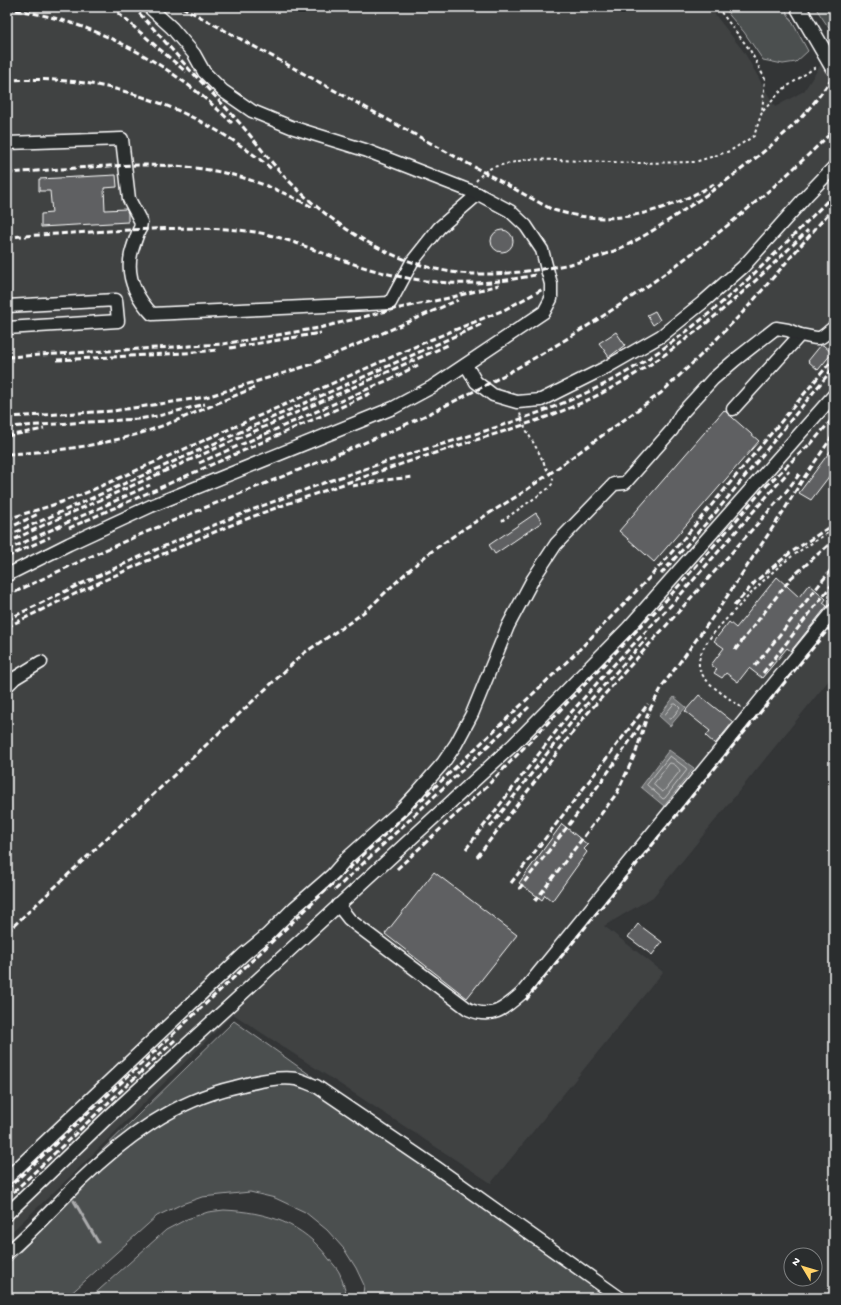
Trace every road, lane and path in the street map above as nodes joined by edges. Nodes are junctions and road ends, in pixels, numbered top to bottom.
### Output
1 (149, 7) edge
2 (717, 7) edge
3 (798, 7) edge
4 (818, 66) dead end
5 (834, 69) edge
6 (762, 112) junction
7 (7, 143) edge
8 (834, 167) edge
9 (473, 192) junction
10 (7, 306) edge
11 (834, 327) edge
12 (7, 328) edge
13 (800, 335) junction
14 (466, 365) junction
15 (834, 395) edge
16 (517, 402) junction
17 (733, 409) dead end
18 (502, 521) dead end
19 (834, 529) edge
20 (7, 575) edge
21 (834, 610) edge
22 (40, 662) dead end
23 (7, 686) edge
24 (749, 714) junction
25 (338, 905) junction
26 (7, 1178) edge
27 (7, 1214) edge
28 (7, 1253) edge
29 (620, 1298) edge

1 - 9 lane
2 - 6 path
3 - 5 main road, bridge
4 - 6 path
6 - 9 path
7 - 9 lane
8 - 16 lane
9 - 14 lane
10 - 12 lane
11 - 13 lane
13 - 17 lane
13 - 26 lane
14 - 16 lane
14 - 20 lane
15 - 25 lane
16 - 18 path
19 - 24 path
21 - 24 lane
22 - 23 lane
24 - 25 lane
25 - 27 lane
28 - 29 lane

